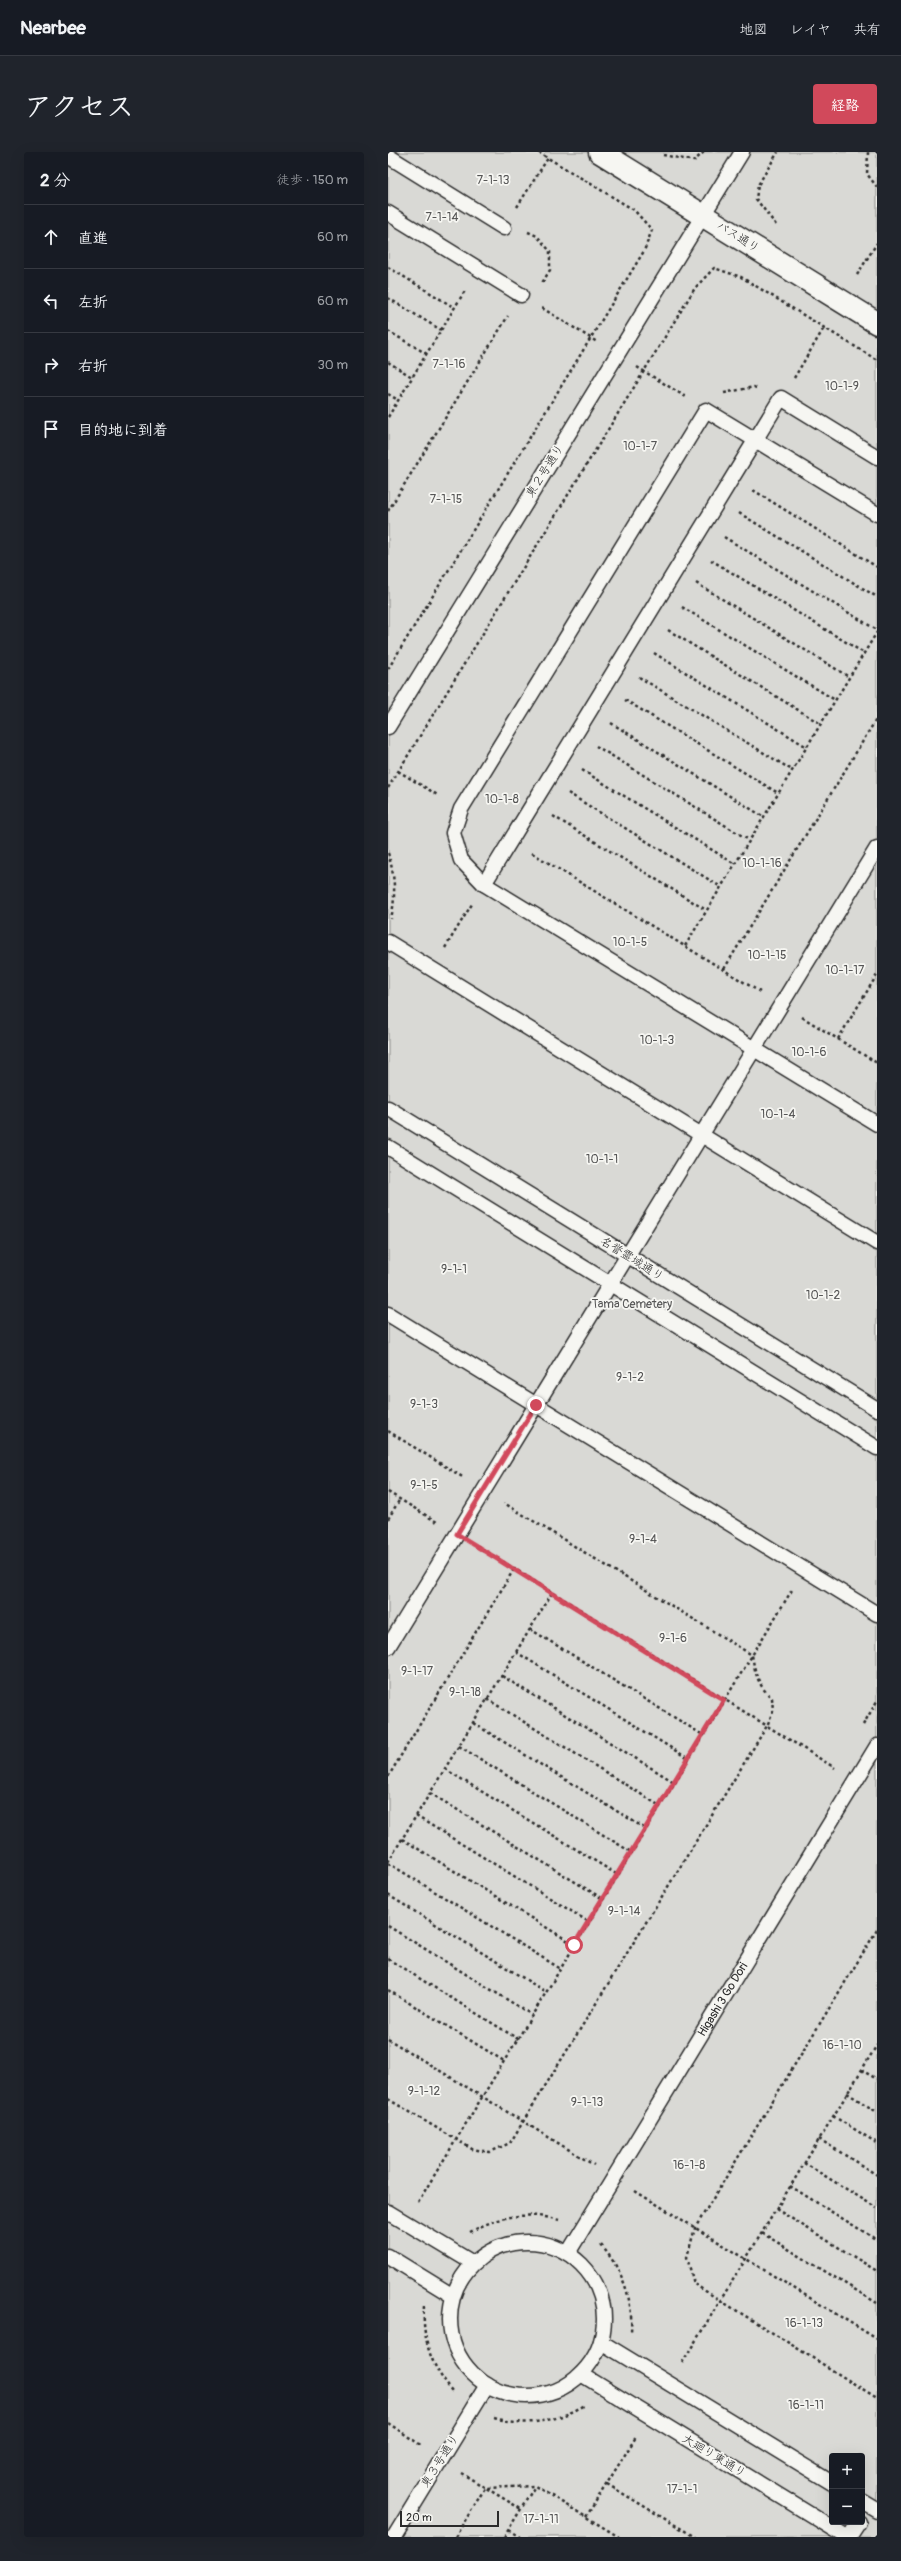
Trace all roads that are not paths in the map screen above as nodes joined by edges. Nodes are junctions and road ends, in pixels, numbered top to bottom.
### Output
1 (600, 152) edge
2 (742, 152) edge
3 (388, 156) edge
4 (388, 213) edge
5 (703, 215) junction
6 (504, 228) road end
7 (521, 295) road end
8 (877, 323) edge
9 (756, 440) junction
10 (877, 457) edge
11 (877, 514) edge
12 (388, 727) edge
13 (877, 848) edge
14 (484, 884) junction
15 (388, 942) edge
16 (754, 1048) junction
17 (388, 1108) edge
18 (877, 1124) edge
19 (701, 1135) junction
20 (388, 1147) edge
21 (877, 1243) edge
22 (627, 1256) junction
23 (610, 1284) junction
24 (388, 1314) edge
25 (536, 1405) junction
26 (877, 1409) edge
27 (877, 1448) edge
28 (877, 1614) edge
29 (388, 1648) edge
30 (877, 1746) edge
31 (388, 2212) edge
32 (568, 2253) junction
33 (388, 2256) edge
34 (473, 2263) junction
35 (453, 2296) junction
36 (601, 2342) junction
37 (581, 2374) junction
38 (487, 2385) junction
39 (829, 2481) edge
40 (856, 2525) edge
41 (394, 2537) edge
42 (848, 2537) edge

1 - 5 street, バス通り
2 - 5 lane, 東２号通り
3 - 6 lane
4 - 7 lane
5 - 8 street, バス通り
5 - 12 lane, 東２号通り
9 - 10 lane
9 - 11 lane
9 - 14 lane
9 - 14 lane
13 - 16 lane
14 - 16 lane
15 - 19 lane
16 - 18 lane
16 - 19 lane
17 - 22 lane, 名誉霊域通り
19 - 21 lane
19 - 22 lane
20 - 23 lane
22 - 23 lane
22 - 26 lane, 名誉霊域通り
23 - 25 lane
23 - 27 lane
24 - 25 lane
25 - 28 lane
25 - 29 lane
30 - 32 lane, Higashi 3 Go Dori
31 - 34 lane
32 - 34 lane
32 - 36 lane
33 - 35 lane
34 - 35 lane
35 - 38 lane
36 - 37 lane
36 - 39 lane
37 - 38 lane
37 - 42 lane, 大廻り東通り
38 - 41 lane, 東３号通り
40 - 42 lane

